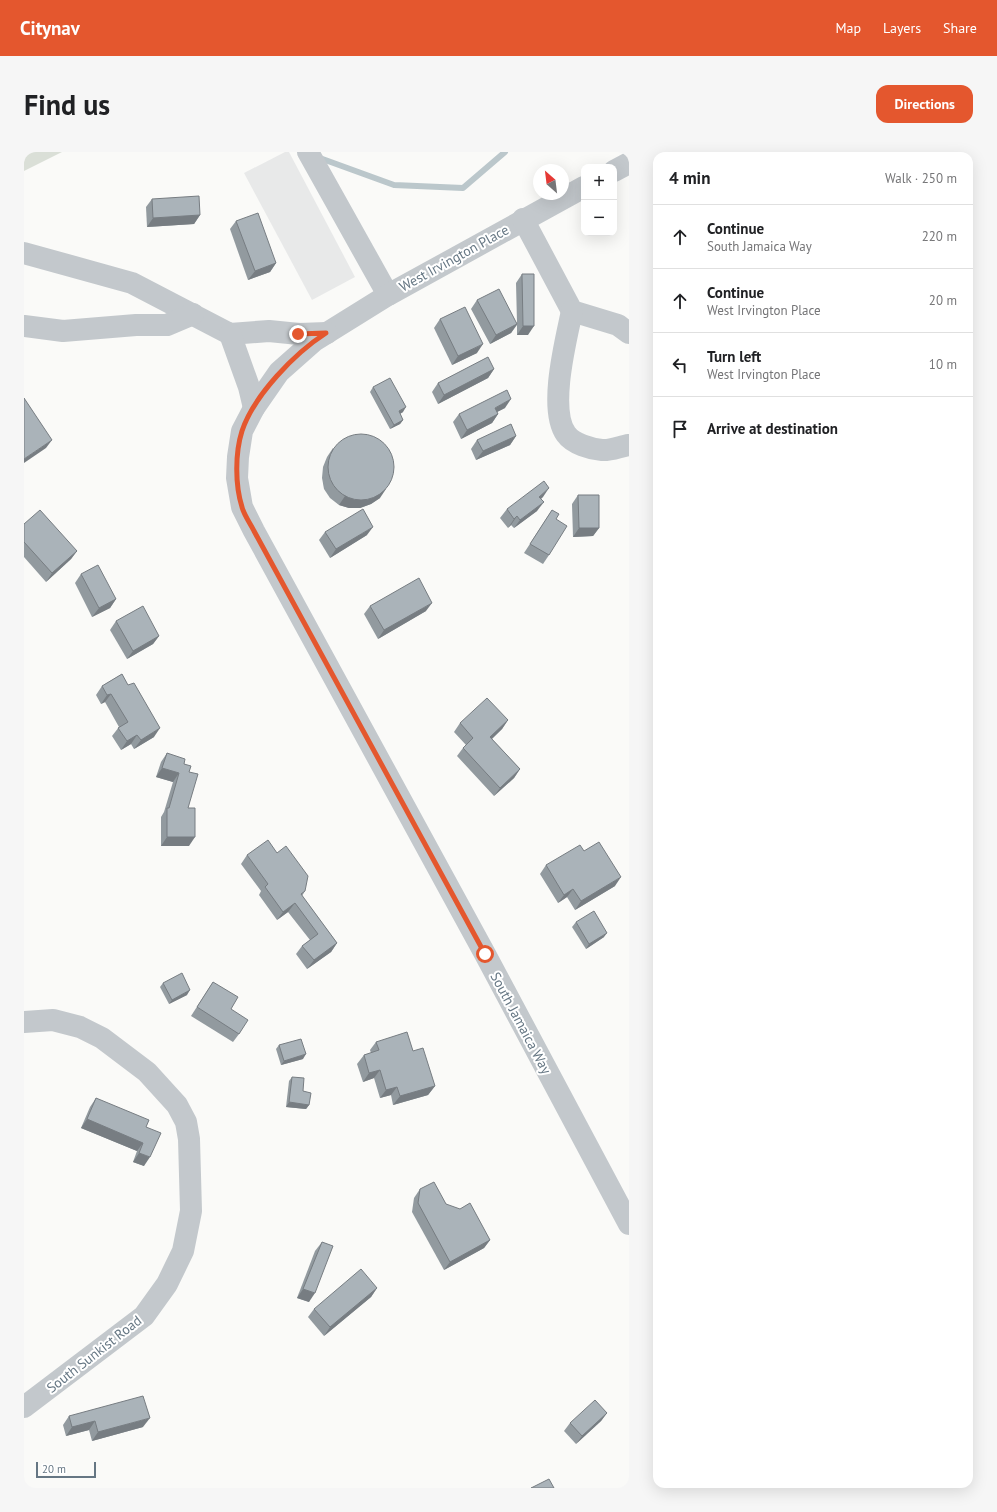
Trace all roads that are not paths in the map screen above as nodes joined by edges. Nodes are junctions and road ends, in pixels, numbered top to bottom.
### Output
1 (308, 152) edge
2 (629, 163) edge
3 (617, 169) edge
4 (581, 189) edge
5 (523, 219) junction
6 (24, 252) edge
7 (388, 294) junction
8 (572, 311) junction
9 (193, 314) junction
10 (24, 326) edge
11 (326, 333) junction
12 (629, 333) edge
13 (230, 334) junction
14 (279, 372) joint
15 (254, 408) junction
16 (629, 445) edge
17 (24, 1022) edge
18 (629, 1224) edge
19 (24, 1407) edge

1 - 7 street
2 - 3 street
4 - 5 street, West Irvington Place
5 - 7 street, West Irvington Place
5 - 8 street
6 - 9 street
7 - 11 street, West Irvington Place
8 - 12 street
8 - 16 street
9 - 10 street
9 - 13 street
11 - 13 street
11 - 14 street, West Irvington Place
13 - 15 street
14 - 15 street, South Jamaica Way
15 - 18 street, South Jamaica Way
17 - 19 street, South Sunkist Road

